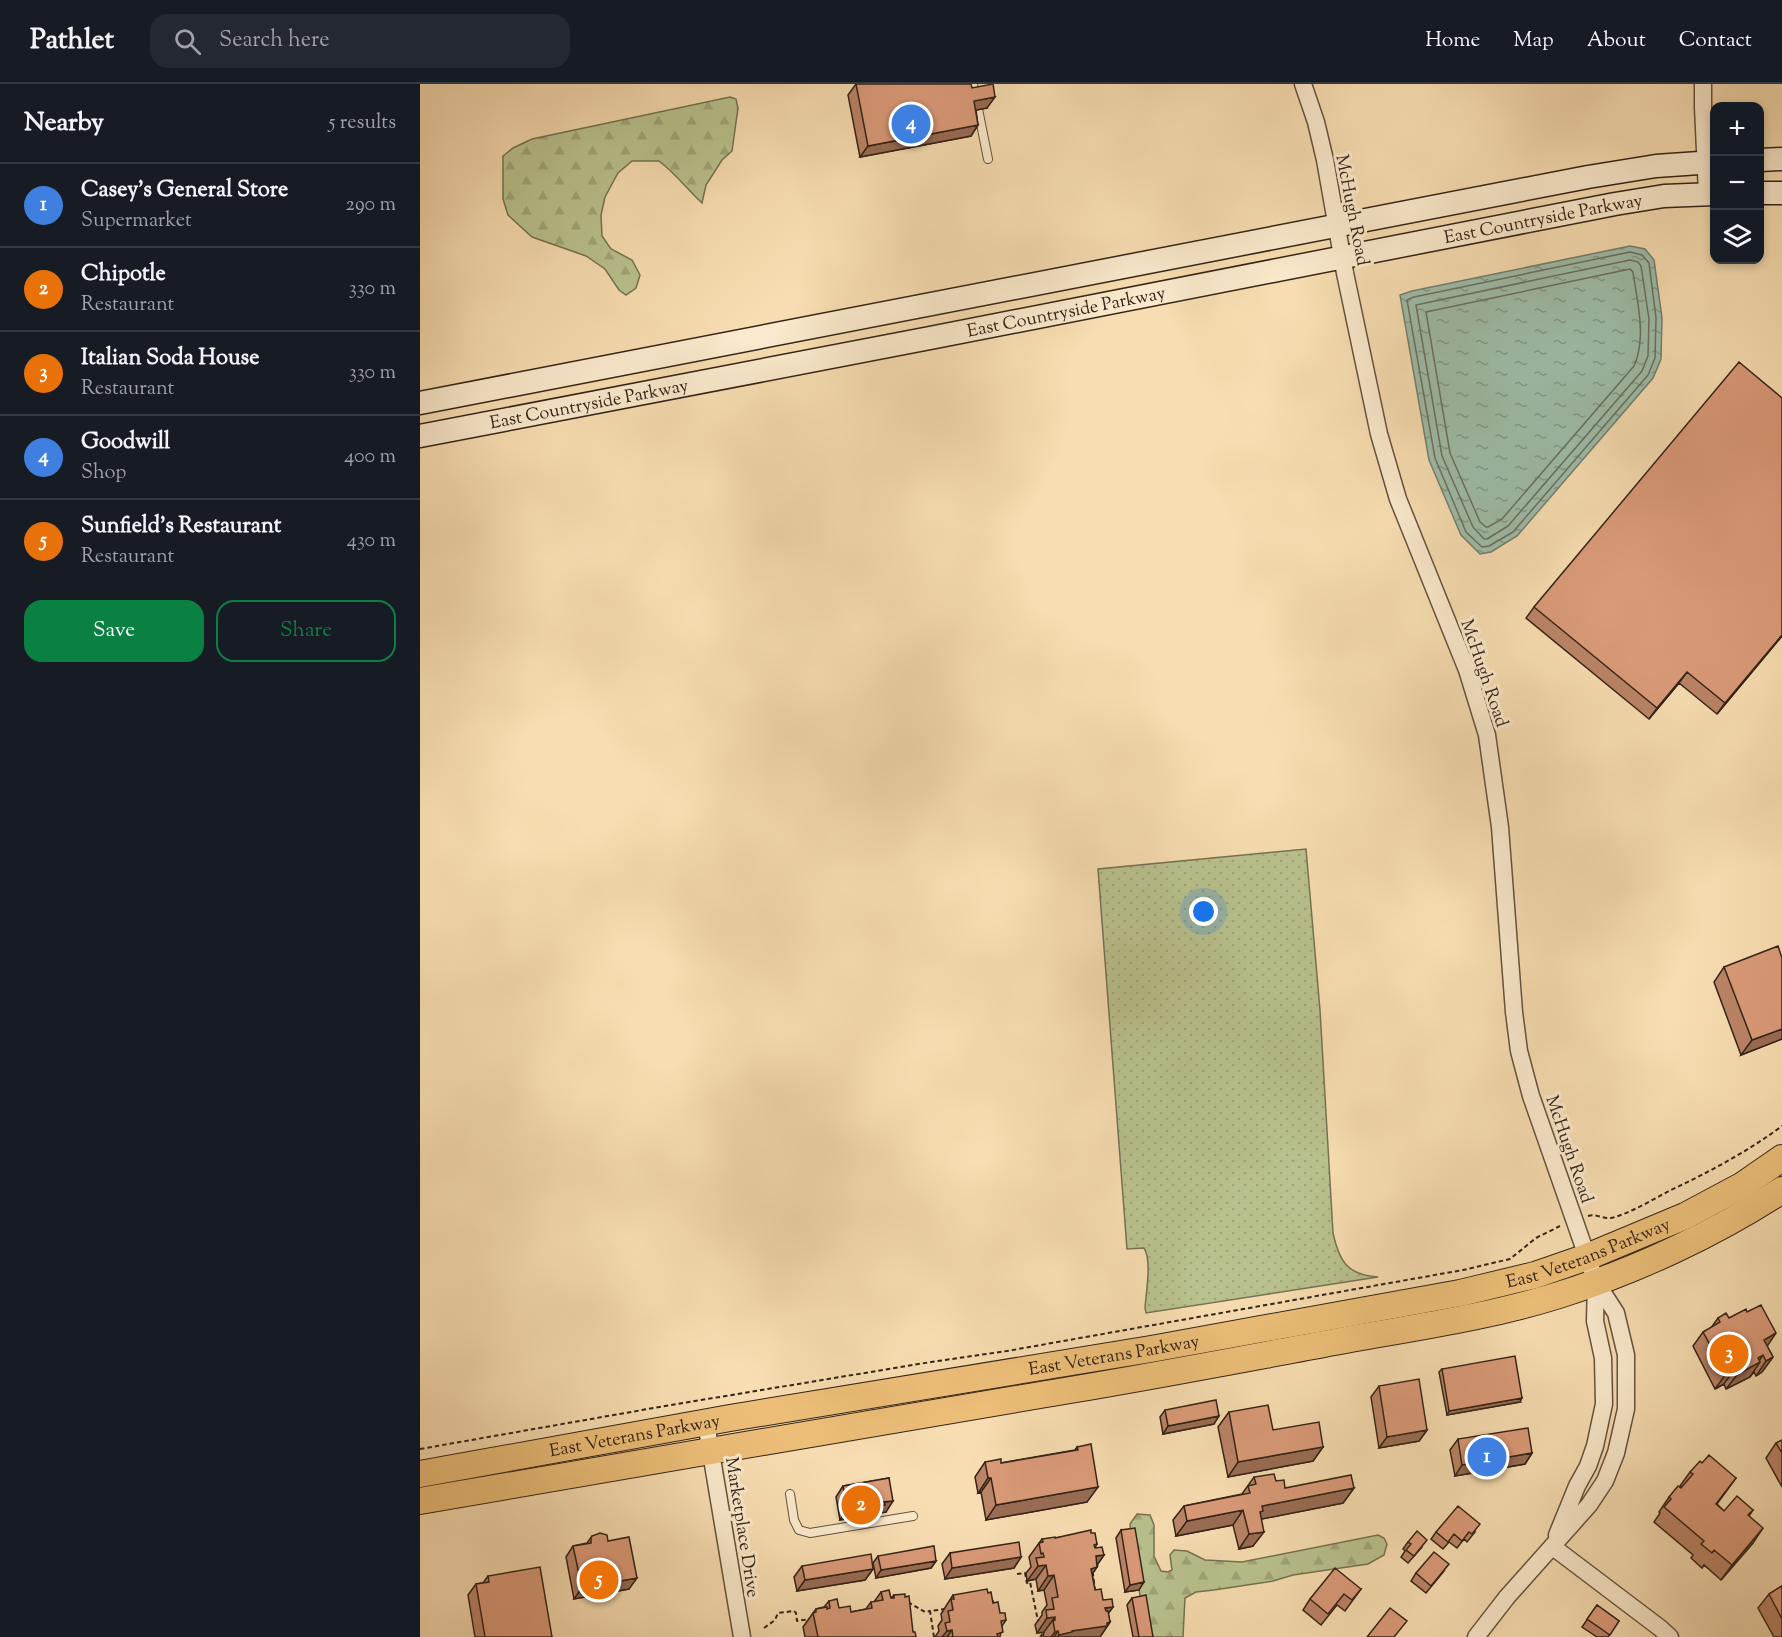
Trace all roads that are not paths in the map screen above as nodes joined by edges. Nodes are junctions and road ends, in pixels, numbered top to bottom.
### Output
1 (973, 84) edge
2 (1303, 84) edge
3 (1703, 84) edge
4 (988, 159) dead end
5 (1782, 159) edge
6 (1764, 160) edge
7 (1710, 162) edge
8 (1764, 193) edge
9 (1710, 194) edge
10 (1782, 194) edge
11 (1337, 226) junction
12 (1343, 257) junction
13 (674, 354) junction
14 (680, 386) junction
15 (422, 403) edge
16 (425, 435) edge
17 (1782, 1158) edge
18 (1782, 1190) edge
19 (1587, 1257) junction
20 (1596, 1282) junction
21 (706, 1423) junction
22 (711, 1450) junction
23 (420, 1474) edge
24 (790, 1494) dead end
25 (420, 1501) edge
26 (913, 1516) dead end
27 (1552, 1547) junction
28 (742, 1637) edge
29 (1476, 1637) edge
30 (1670, 1637) edge

1 - 4 lane
2 - 11 street, McHugh Road
3 - 7 street
5 - 6 street
7 - 11 street, East Countryside Parkway
8 - 10 street
9 - 12 street, East Countryside Parkway
11 - 12 street, McHugh Road
11 - 13 street, East Countryside Parkway
12 - 14 street, East Countryside Parkway
12 - 19 street, McHugh Road
13 - 14 street
13 - 15 street, East Countryside Parkway
14 - 16 street, East Countryside Parkway
15 - 16 street
17 - 19 main road, East Veterans Parkway
18 - 20 main road, East Veterans Parkway
19 - 20 street, McHugh Road
19 - 21 main road, East Veterans Parkway
20 - 22 main road, East Veterans Parkway
20 - 27 street, McHugh Road
21 - 22 street, Marketplace Drive
21 - 23 main road, East Veterans Parkway
22 - 25 main road, East Veterans Parkway
22 - 28 street, Marketplace Drive
24 - 26 lane
27 - 29 street, McHugh Road
27 - 30 street

